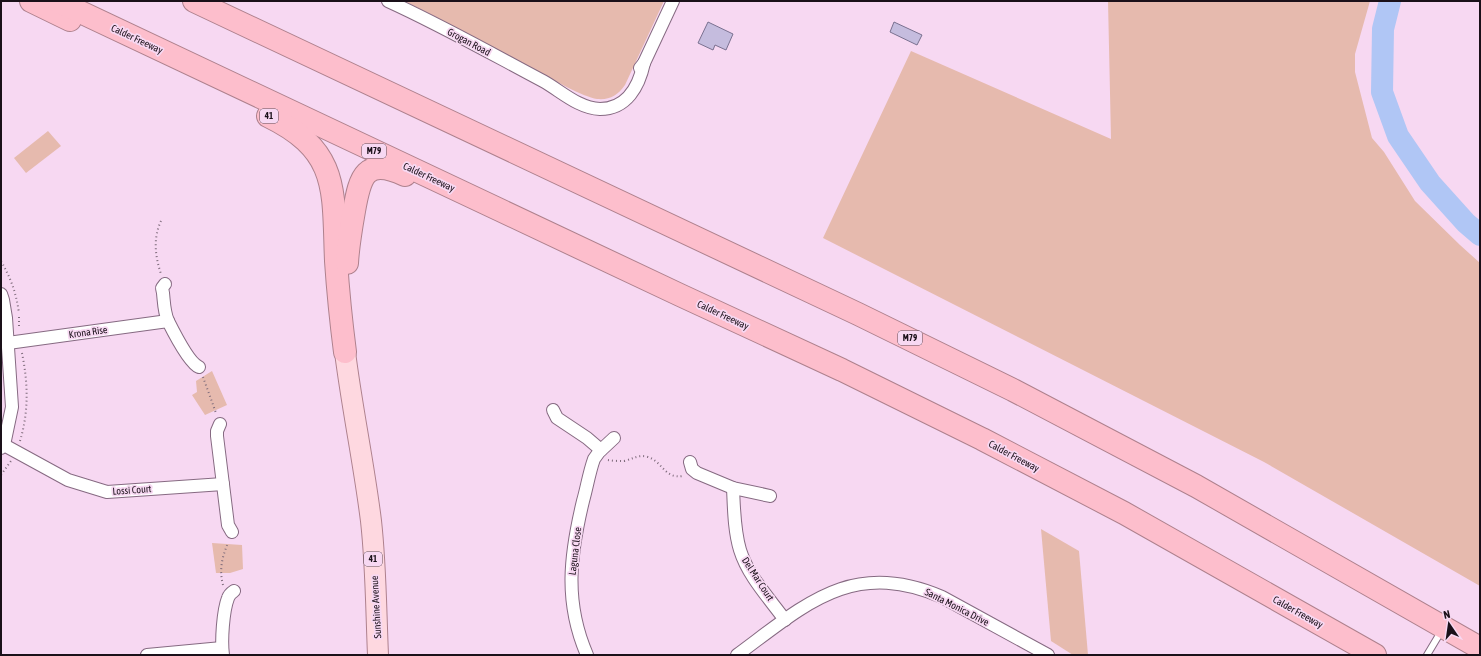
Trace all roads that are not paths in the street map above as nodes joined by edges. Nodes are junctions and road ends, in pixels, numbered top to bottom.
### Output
1 (30, 1) edge
2 (57, 1) edge
3 (194, 1) edge
4 (388, 1) edge
5 (673, 1) edge
6 (165, 284) road end
7 (1, 294) edge
8 (680, 296) junction
9 (168, 321) junction
10 (8, 343) junction
11 (345, 352) junction
12 (199, 367) road end
13 (553, 410) dead end
14 (220, 424) road end
15 (614, 438) dead end
16 (2, 447) edge
17 (601, 450) junction
18 (363, 463) junction
19 (691, 466) road end
20 (223, 484) junction
21 (733, 488) junction
22 (770, 496) dead end
23 (232, 532) road end
24 (231, 594) road end
25 (786, 620) junction
26 (1444, 627) junction
27 (1480, 648) edge
28 (223, 652) edge
29 (147, 655) edge
30 (365, 655) edge
31 (378, 655) edge
32 (587, 655) edge
33 (736, 655) edge
34 (1048, 655) edge
35 (1375, 655) edge
36 (1427, 655) edge

1 - 11 highway, 41
2 - 8 highway, Calder Freeway / M79
3 - 26 highway, M79
4 - 5 street, Grogan Road
6 - 9 street
7 - 10 street
8 - 11 highway, 41
8 - 35 highway, Calder Freeway / M79
9 - 10 street, Krona Rise
9 - 12 street
10 - 16 street
11 - 18 main road, Sunshine Avenue / 41
13 - 17 street
14 - 20 street
15 - 17 street, Laguna Close
16 - 20 street, Lossi Court
17 - 32 street, Laguna Close
18 - 30 main road, Sunshine Avenue / 41
18 - 31 main road, Sunshine Avenue / 41
19 - 21 street
20 - 23 street
21 - 22 street
21 - 25 street, Del Mar Court
24 - 28 street
25 - 33 street, Santa Monica Drive
25 - 34 street, Santa Monica Drive
26 - 27 highway, M79
26 - 36 lane
28 - 29 street

